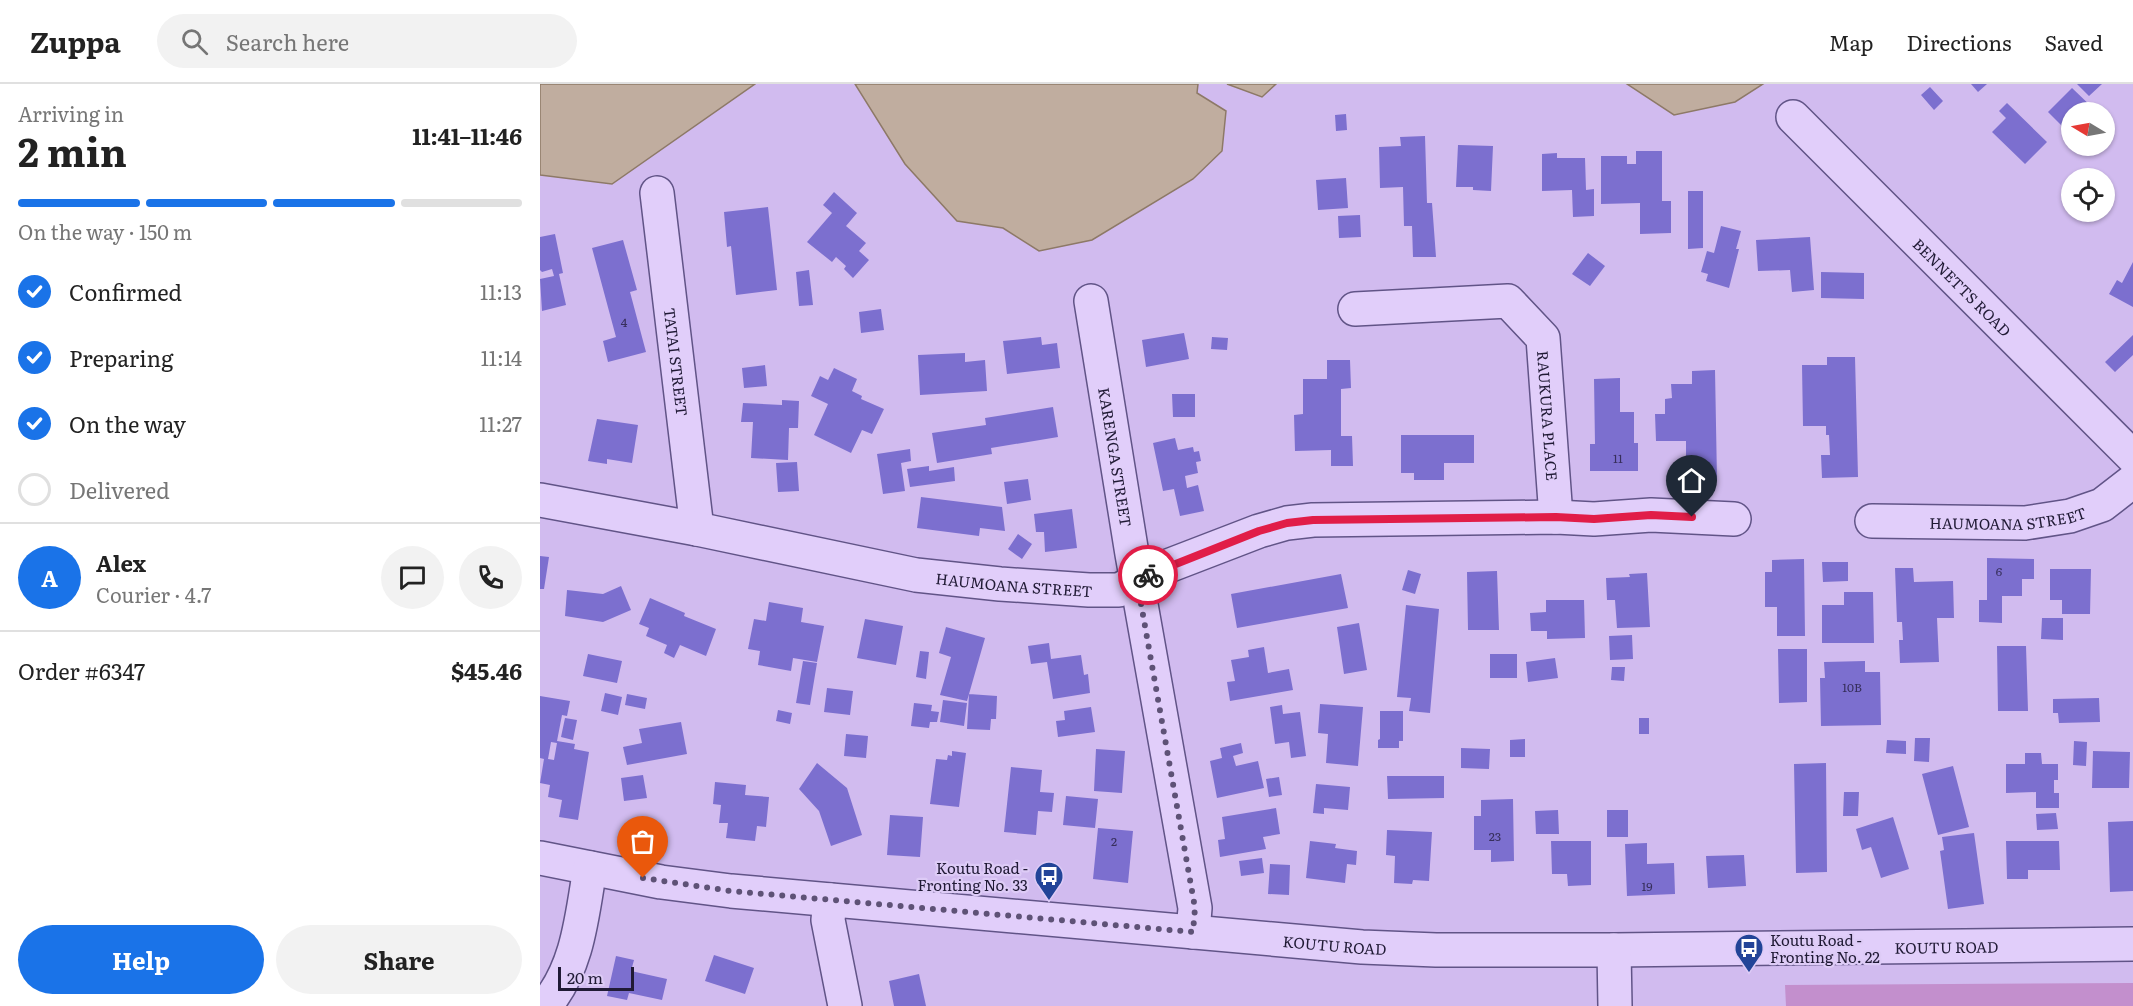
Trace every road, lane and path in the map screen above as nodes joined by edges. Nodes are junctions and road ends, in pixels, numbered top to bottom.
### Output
1 (1793, 117) dead end
2 (657, 193) dead end
3 (1091, 300) dead end
4 (1355, 309) dead end
5 (2133, 457) edge
6 (2133, 481) edge
7 (540, 500) edge
8 (1556, 517) junction
9 (1734, 519) dead end
10 (1872, 521) dead end
11 (697, 529) junction
12 (1137, 581) junction
13 (540, 858) edge
14 (590, 868) junction
15 (830, 900) junction
16 (1193, 932) junction
17 (2133, 944) edge
18 (1614, 950) junction
19 (545, 1006) edge
20 (845, 1006) edge
21 (1615, 1006) edge

1 - 5 street, BENNETTS ROAD
2 - 11 street, TATAI STREET
3 - 12 street, KARENGA STREET
4 - 8 street, RAUKURA PLACE
6 - 10 street, HAUMOANA STREET
7 - 11 street, HAUMOANA STREET
8 - 9 street, HAUMOANA STREET
8 - 12 street, HAUMOANA STREET
11 - 12 street, HAUMOANA STREET
12 - 16 street, KARENGA STREET
13 - 14 street, KOUTU ROAD
14 - 15 street, KOUTU ROAD
14 - 19 street
15 - 16 street, KOUTU ROAD
15 - 20 street
16 - 18 street, KOUTU ROAD
17 - 18 street, KOUTU ROAD
18 - 21 street

